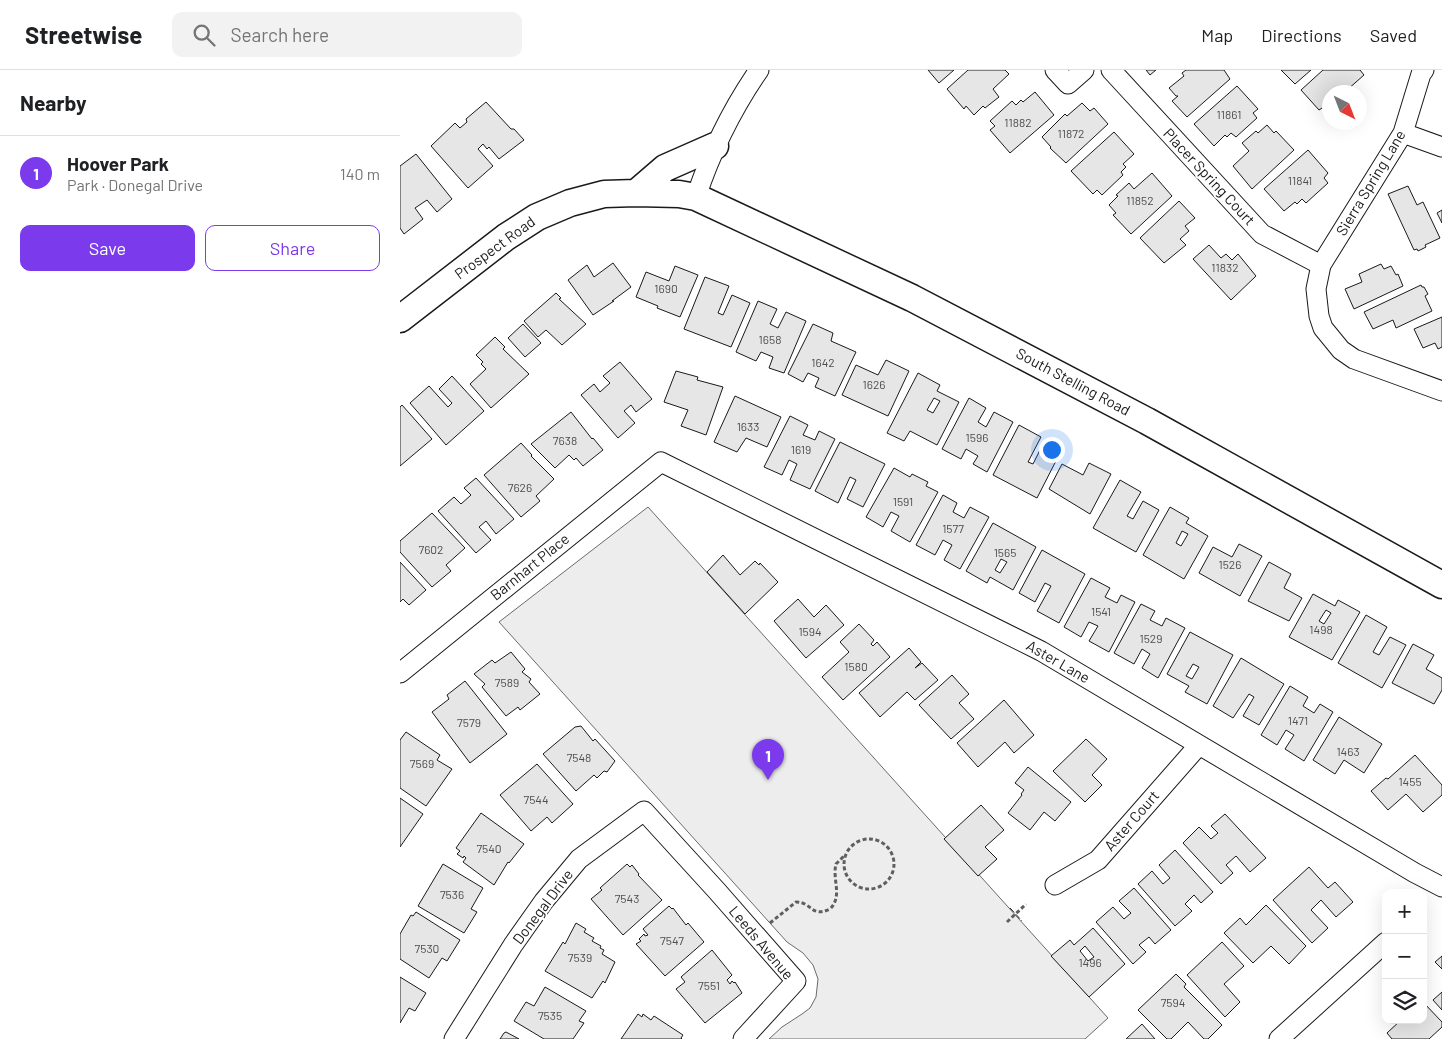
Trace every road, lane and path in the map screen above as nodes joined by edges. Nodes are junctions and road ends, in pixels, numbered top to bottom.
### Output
1 (759, 70) edge
2 (1055, 70) edge
3 (1084, 70) edge
4 (1111, 70) edge
5 (1420, 71) edge
6 (1403, 133) junction
7 (715, 146) junction
8 (1442, 147) edge
9 (636, 193) junction
10 (696, 197) junction
11 (1321, 265) junction
12 (400, 319) edge
13 (1442, 391) edge
14 (661, 462) joint
15 (1442, 586) edge
16 (400, 673) edge
17 (1199, 744) junction
18 (845, 856) junction
19 (1435, 883) edge
20 (1056, 885) dead end
21 (717, 891) joint
22 (1026, 904) dead end
23 (1007, 922) dead end
24 (756, 934) junction
25 (1382, 946) edge
26 (454, 1039) edge
27 (743, 1039) edge
28 (1279, 1039) edge

1 - 7 street
2 - 3 street
4 - 11 street, Placer Spring Court
5 - 6 street, Sierra Spring Lane
6 - 8 street
6 - 11 street, Sierra Spring Lane
7 - 9 main road
7 - 10 street
9 - 10 main road, Prospect Road
9 - 12 main road, Prospect Road
10 - 15 main road, South Stelling Road
11 - 13 street
14 - 16 street, Barnhart Place
14 - 17 street, Aster Lane
17 - 19 street, Aster Lane
17 - 20 street, Aster Court
18 - 18 path
18 - 24 path
21 - 24 street, Leeds Avenue
21 - 26 street, Donegal Drive
22 - 23 path
24 - 27 street, Leeds Avenue
25 - 28 street

